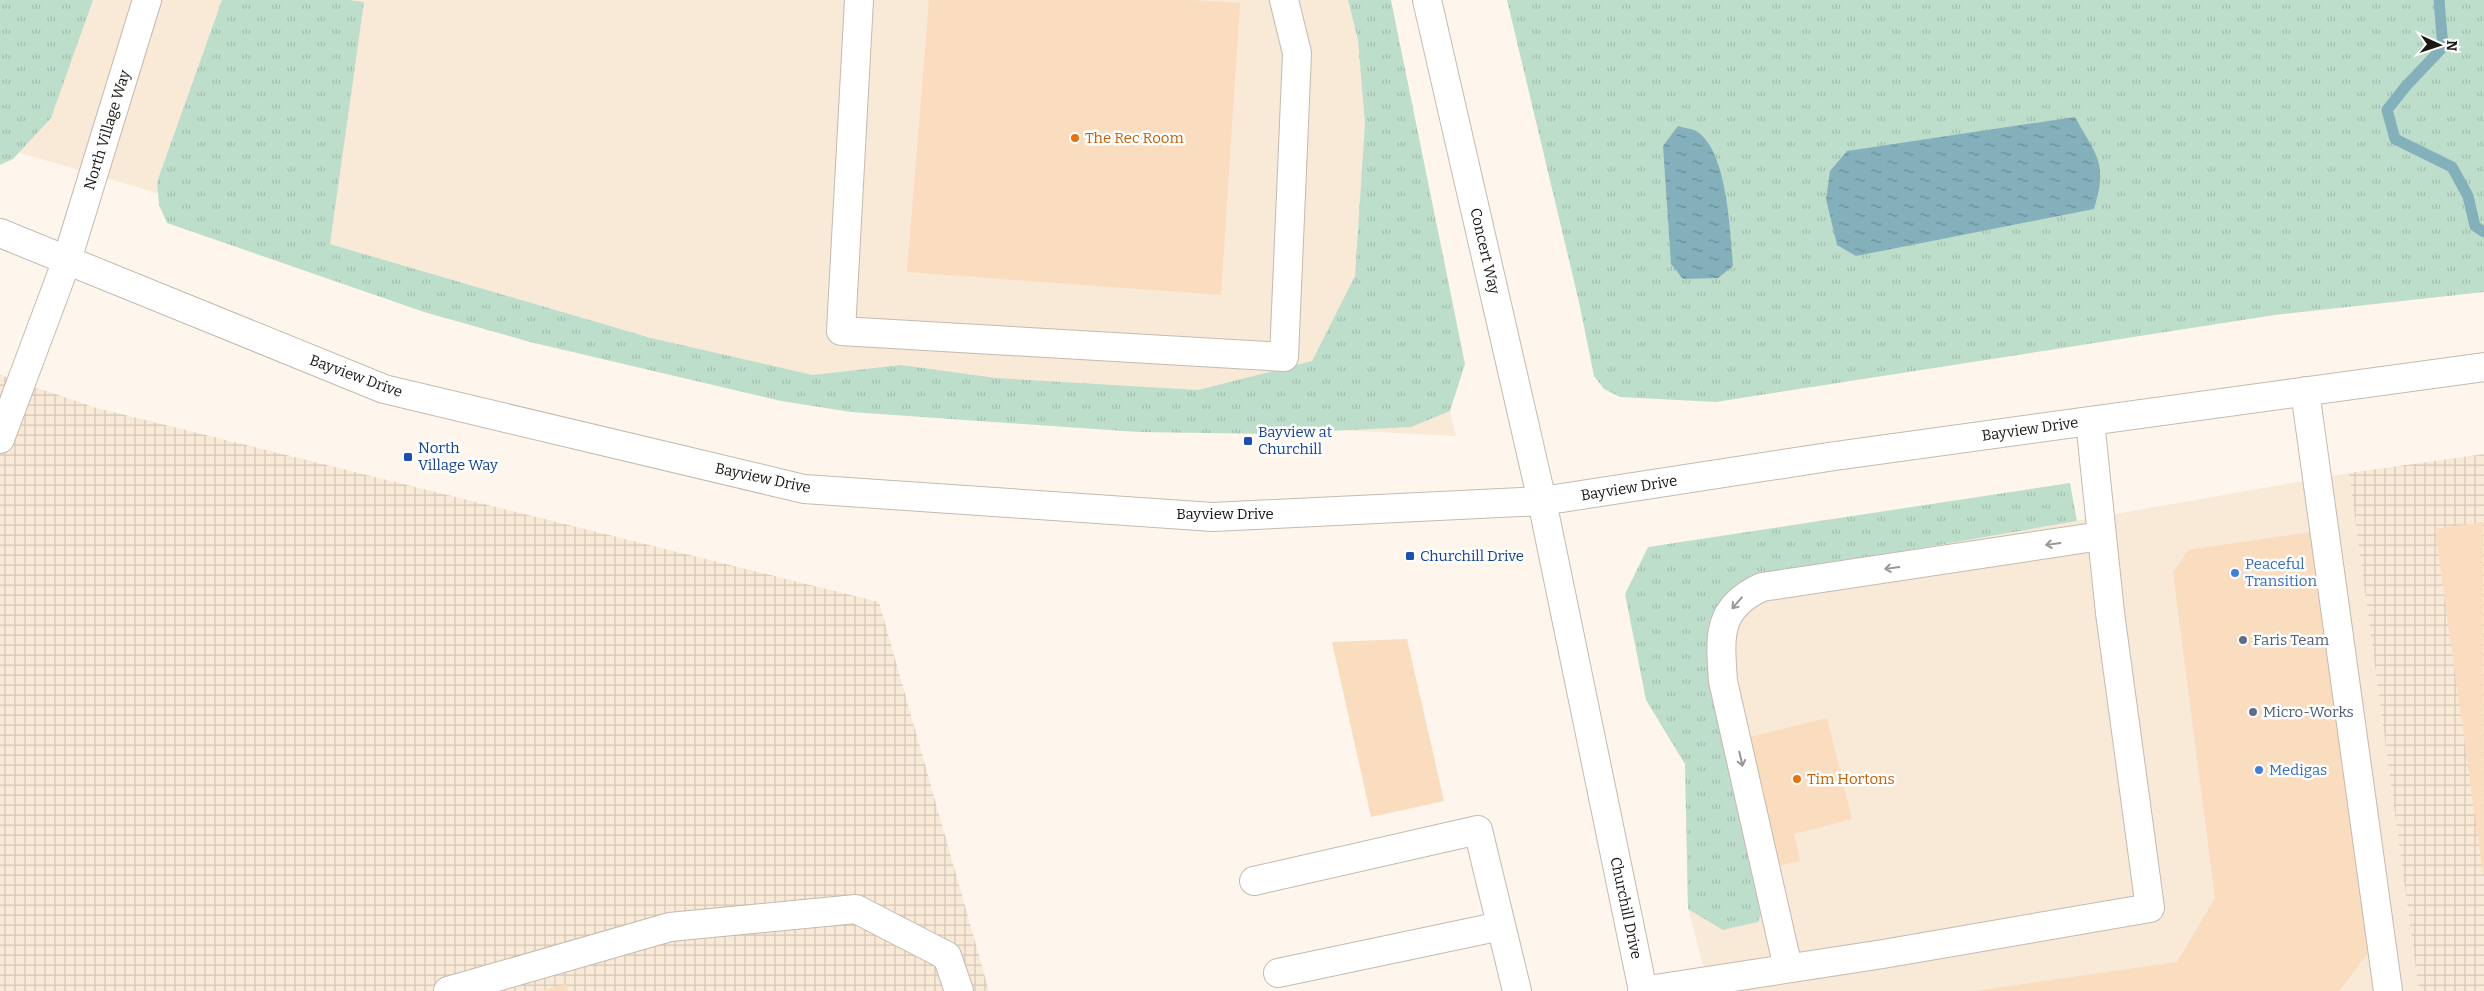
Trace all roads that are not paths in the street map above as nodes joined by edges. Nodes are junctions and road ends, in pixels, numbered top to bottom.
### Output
1 (147, 0) edge
2 (859, 0) edge
3 (1284, 0) edge
4 (1427, 0) edge
5 (0, 233) edge
6 (67, 260) junction
7 (2484, 367) edge
8 (2305, 392) junction
9 (2090, 421) junction
10 (0, 439) edge
11 (1542, 501) junction
12 (2101, 536) junction
13 (1254, 881) dead end
14 (1501, 926) junction
15 (1788, 968) junction
16 (1278, 973) dead end
17 (448, 991) edge
18 (958, 991) edge
19 (1517, 991) edge
20 (1643, 991) edge
21 (2388, 991) edge

1 - 6 street, North Village Way
2 - 3 street
4 - 11 street, Concert Way
5 - 6 street, Bayview Drive
6 - 10 street, North Village Way
6 - 11 street, Bayview Drive
7 - 8 street, Bayview Drive
8 - 9 street, Bayview Drive
8 - 21 street
9 - 11 street, Bayview Drive
9 - 12 street
11 - 20 street, Churchill Drive
12 - 15 street
12 -> 15 street
13 - 14 street
14 - 16 street
14 - 19 street
15 - 20 street
17 - 18 street

